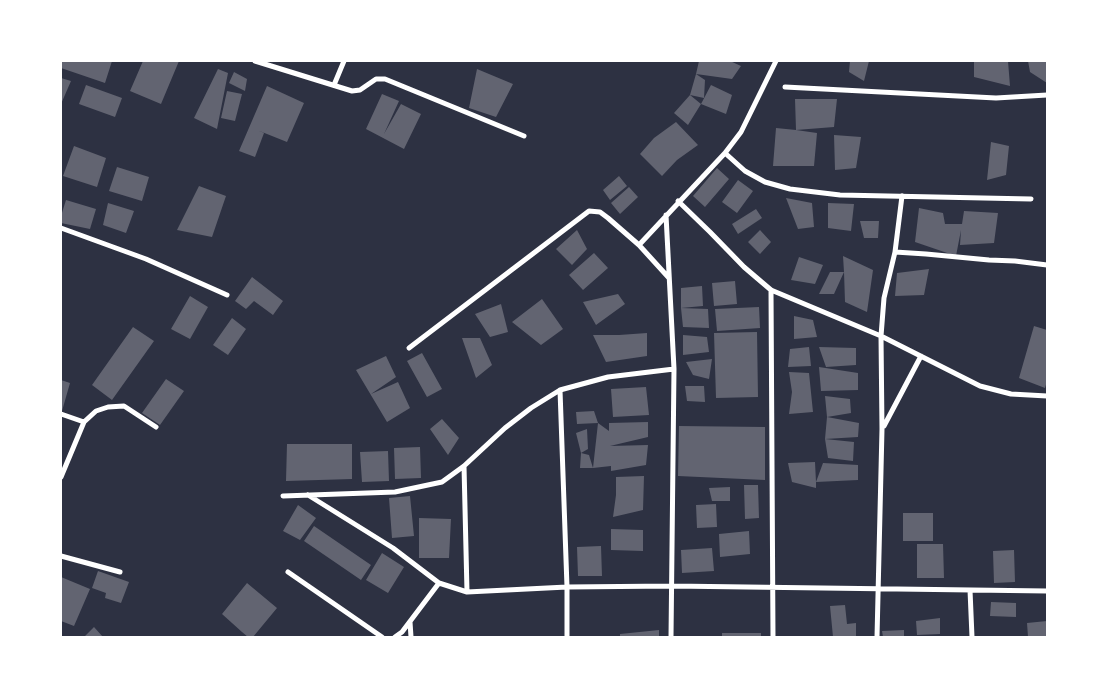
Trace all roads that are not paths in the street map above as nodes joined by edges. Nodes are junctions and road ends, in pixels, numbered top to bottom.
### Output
1 (256, 61) edge
2 (344, 61) edge
3 (776, 61) edge
4 (334, 85) junction
5 (784, 87) dead end
6 (1047, 95) edge
7 (524, 136) dead end
8 (725, 153) junction
9 (902, 196) junction
10 (1031, 199) dead end
11 (678, 201) junction
12 (666, 215) junction
13 (61, 228) edge
14 (639, 244) junction
15 (895, 252) junction
16 (1047, 265) edge
17 (670, 279) junction
18 (771, 290) junction
19 (227, 295) dead end
20 (881, 336) junction
21 (409, 348) dead end
22 (920, 356) junction
23 (674, 369) junction
24 (560, 390) junction
25 (1047, 396) edge
26 (61, 414) edge
27 (84, 422) junction
28 (156, 427) dead end
29 (882, 429) junction
30 (464, 466) junction
31 (61, 477) edge
32 (308, 495) junction
33 (283, 496) dead end
34 (61, 556) edge
35 (120, 572) dead end
36 (288, 572) dead end
37 (439, 583) junction
38 (672, 586) junction
39 (774, 586) junction
40 (567, 587) junction
41 (877, 590) junction
42 (970, 590) junction
43 (1047, 591) edge
44 (467, 592) junction
45 (410, 622) junction
46 (375, 633) junction
47 (369, 637) edge
48 (382, 637) edge
49 (395, 637) edge
50 (411, 637) edge
51 (567, 637) edge
52 (671, 637) edge
53 (773, 637) edge
54 (877, 637) edge
55 (972, 637) edge

1 - 4 street
2 - 4 street
3 - 8 street
4 - 7 street
5 - 6 street
8 - 9 street
8 - 11 street
9 - 10 street
9 - 15 street
11 - 12 street
11 - 18 street
12 - 14 street
12 - 17 street
13 - 19 street
14 - 17 street
14 - 21 street
15 - 16 street
15 - 20 street
17 - 23 street
18 - 20 street
18 - 39 street
20 - 22 street
20 - 29 street
22 - 25 street
22 - 29 street
23 - 24 street
23 - 38 street
24 - 30 street
24 - 40 street
26 - 27 street
27 - 28 street
27 - 31 street
29 - 41 street
30 - 32 street
30 - 44 street
32 - 33 street
32 - 37 street
34 - 35 street
36 - 46 street
37 - 44 street
37 - 45 street
38 - 39 street
38 - 40 street
38 - 52 street
39 - 41 street
39 - 53 street
40 - 44 street
40 - 51 street
41 - 42 street
41 - 54 street
42 - 43 street
42 - 55 street
45 - 49 street
45 - 50 street
46 - 47 street
46 - 48 street

